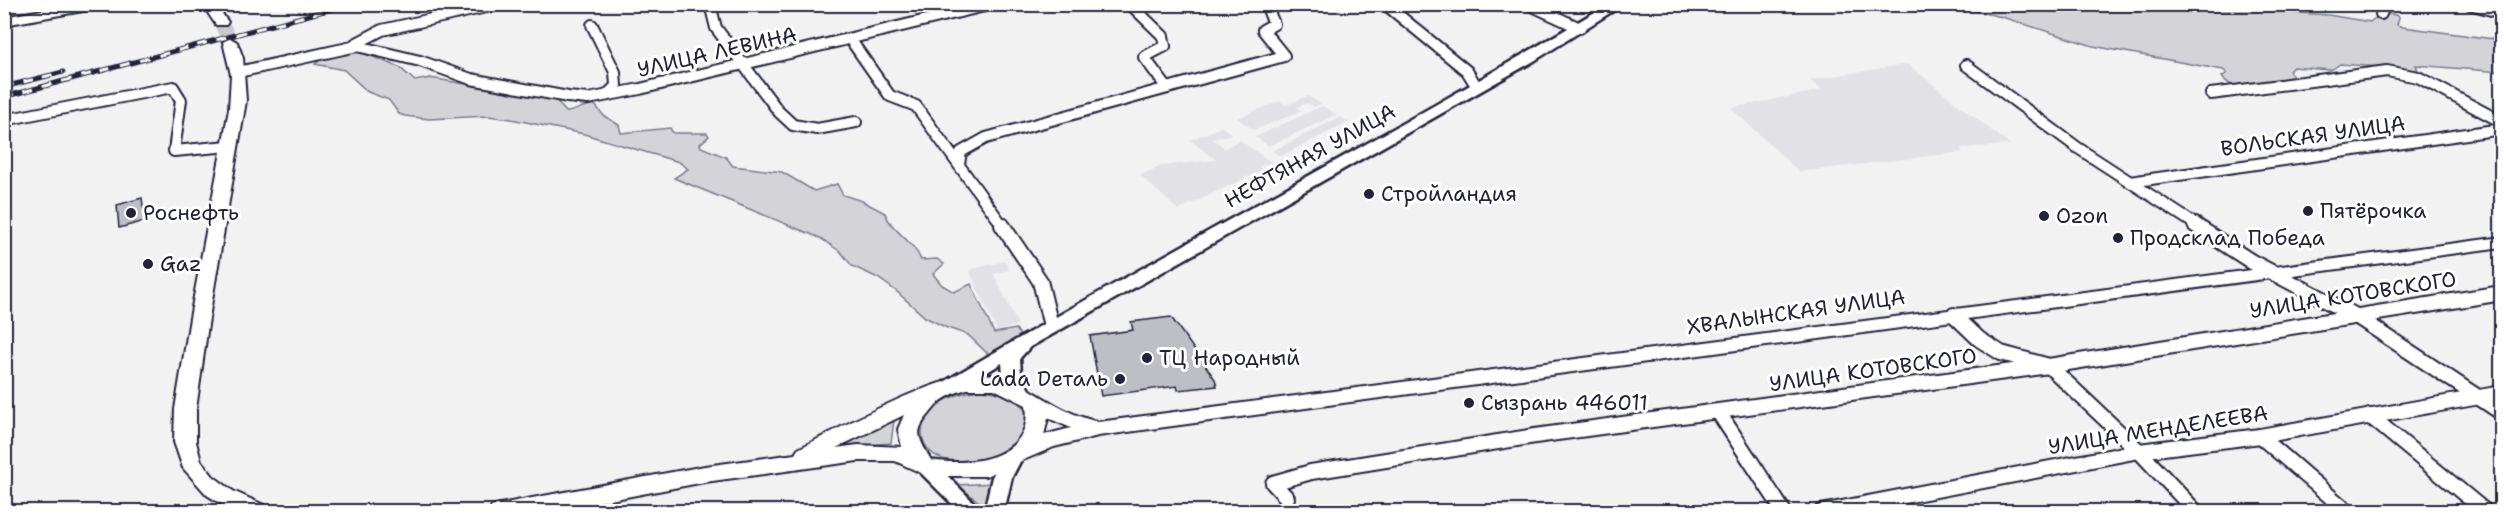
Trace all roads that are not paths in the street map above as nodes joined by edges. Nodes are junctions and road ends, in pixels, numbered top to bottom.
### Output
1 (100, 4) edge
2 (208, 4) edge
3 (500, 4) edge
4 (710, 4) edge
5 (993, 4) edge
6 (1130, 4) edge
7 (1385, 4) edge
8 (1528, 4) edge
9 (1618, 4) edge
10 (2470, 4) edge
11 (1273, 5) edge
12 (2502, 13) edge
13 (4, 21) edge
14 (221, 22) tunnel mouth
15 (592, 25) dead end
16 (1580, 28) junction
17 (850, 39) junction
18 (230, 42) tunnel mouth
19 (357, 46) junction
20 (745, 64) junction
21 (1966, 66) dead end
22 (238, 72) junction
23 (1478, 87) junction
24 (1167, 88) junction
25 (2211, 94) dead end
26 (608, 95) junction
27 (4, 120) edge
28 (856, 122) dead end
29 (2502, 122) edge
30 (2502, 129) edge
31 (229, 146) junction
32 (959, 164) junction
33 (2130, 182) junction
34 (2502, 242) edge
35 (2275, 272) junction
36 (2502, 292) edge
37 (1954, 315) junction
38 (2356, 316) junction
39 (1051, 326) junction
40 (1023, 344) junction
41 (2049, 366) junction
42 (945, 390) junction
43 (2502, 393) edge
44 (2481, 397) junction
45 (1028, 398) junction
46 (1719, 413) junction
47 (2502, 413) edge
48 (2370, 416) junction
49 (1098, 429) junction
50 (2259, 436) junction
51 (2139, 451) junction
52 (1015, 456) junction
53 (793, 460) junction
54 (926, 466) junction
55 (1287, 498) dead end
56 (258, 512) edge
57 (500, 512) edge
58 (973, 512) edge
59 (994, 512) edge
60 (1784, 512) edge
61 (1821, 512) edge
62 (2196, 512) edge
63 (2348, 512) edge
64 (2486, 512) edge

1 - 13 main road
2 - 14 main road
3 - 19 street
4 - 20 street
5 - 17 street, УЛИЦА ЛЕВИНА
6 - 24 street
7 - 23 street
8 - 16 street
9 - 16 street, НЕФТЯНАЯ УЛИЦА
10 - 12 street
11 - 24 street
15 - 26 street
16 - 23 street, НЕФТЯНАЯ УЛИЦА
17 - 20 street, УЛИЦА ЛЕВИНА
17 - 32 street
18 - 22 main road
19 - 22 street
19 - 26 street, УЛИЦА ЛЕВИНА
20 - 26 street, УЛИЦА ЛЕВИНА
20 - 28 street
21 - 33 street
22 - 31 main road
23 - 39 street, НЕФТЯНАЯ УЛИЦА
24 - 32 street
25 - 29 street
27 - 31 street
30 - 33 street, ВОЛЬСКАЯ УЛИЦА
31 - 56 main road
32 - 39 street
33 - 35 street
34 - 35 main road, ХВАЛЫНСКАЯ УЛИЦА
35 - 37 main road, ХВАЛЫНСКАЯ УЛИЦА
35 - 38 street
36 - 38 street, УЛИЦА КОТОВСКОГО
37 - 41 street
37 - 49 main road, ХВАЛЫНСКАЯ УЛИЦА
38 - 41 street, УЛИЦА КОТОВСКОГО
38 - 44 street
39 - 40 street, НЕФТЯНАЯ УЛИЦА
40 - 42 street, НЕФТЯНАЯ УЛИЦА
40 - 45 street
41 - 46 street, УЛИЦА КОТОВСКОГО
41 - 51 street
42 - 45 main road
42 - 53 main road
42 - 54 main road
43 - 44 street, УЛИЦА МЕНДЕЛЕЕВА
44 - 47 street
44 - 48 street, УЛИЦА МЕНДЕЛЕЕВА
45 - 49 main road
45 - 52 main road
46 - 55 street, УЛИЦА КОТОВСКОГО
46 - 60 street
48 - 50 street, УЛИЦА МЕНДЕЛЕЕВА
48 - 64 street
49 - 52 main road, ХВАЛЫНСКАЯ УЛИЦА
50 - 51 street, УЛИЦА МЕНДЕЛЕЕВА
50 - 63 street
51 - 61 street, УЛИЦА МЕНДЕЛЕЕВА
51 - 62 street
52 - 54 main road
52 - 59 street
53 - 54 main road
53 - 57 main road
54 - 58 street

